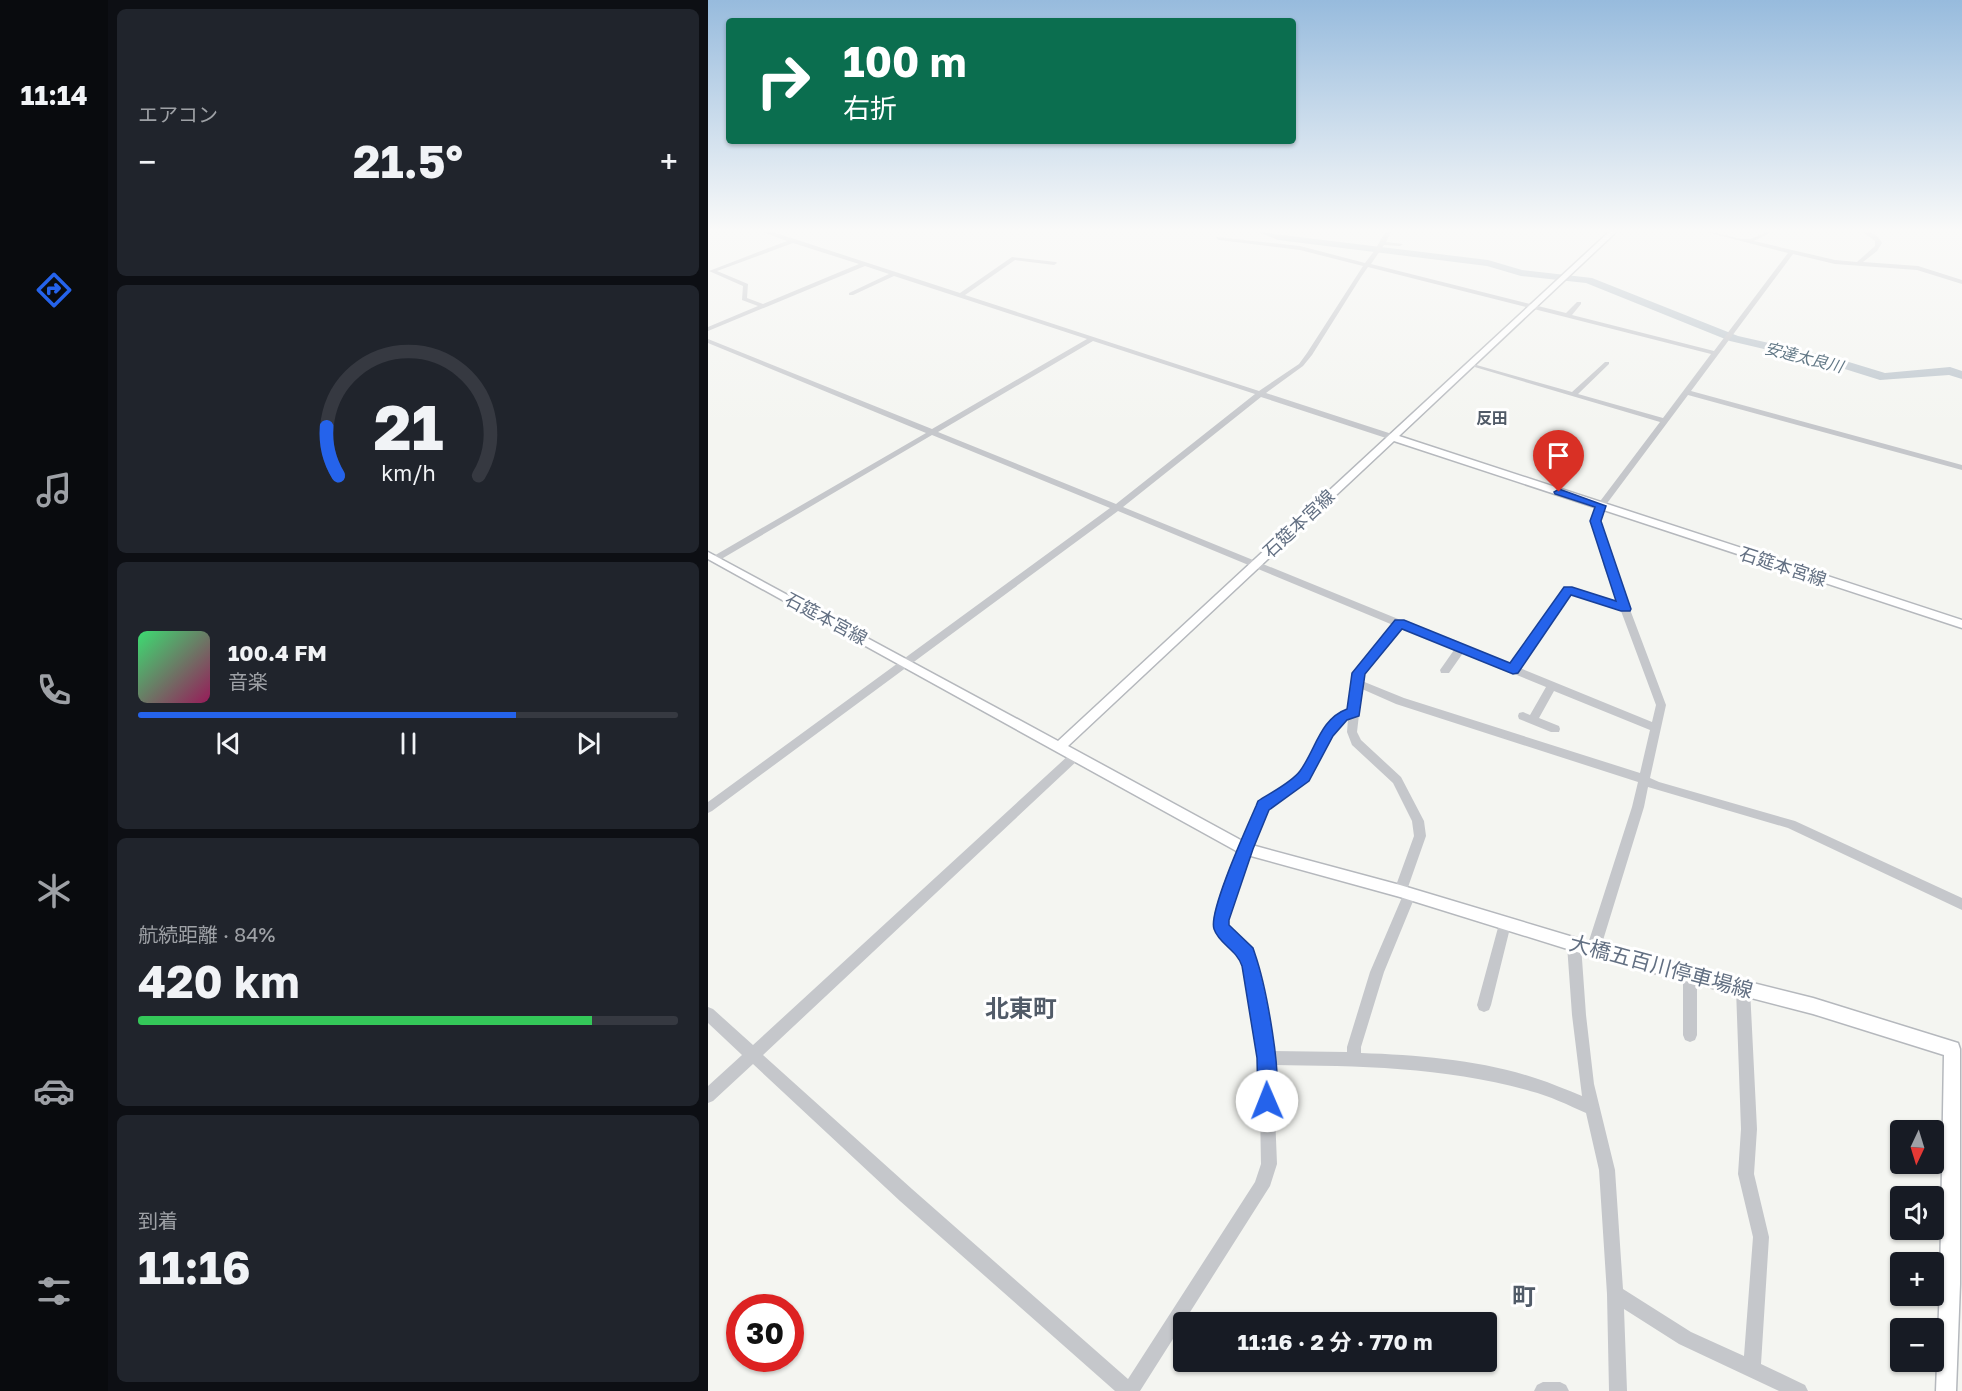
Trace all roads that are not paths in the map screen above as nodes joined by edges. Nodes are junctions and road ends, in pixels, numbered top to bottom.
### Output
1 (744, 297) edge
2 (785, 297) edge
3 (963, 297) edge
4 (1346, 297) edge
5 (1492, 297) edge
6 (1543, 297) edge
7 (1759, 297) edge
8 (1579, 303) dead end
9 (763, 306) junction
10 (1532, 307) junction
11 (1567, 316) junction
12 (708, 329) edge
13 (1092, 339) junction
14 (708, 341) edge
15 (1715, 353) junction
16 (1607, 363) dead end
17 (1471, 365) junction
18 (1687, 392) junction
19 (1260, 394) junction
20 (1573, 394) junction
21 (1664, 421) junction
22 (931, 433) junction
23 (1392, 437) junction
24 (1962, 468) edge
25 (1601, 506) junction
26 (1118, 507) junction
27 (711, 557) edge
28 (1256, 565) junction
29 (1625, 609) junction
30 (1400, 623) junction
31 (1962, 624) edge
32 (1461, 648) junction
33 (907, 662) junction
34 (1445, 670) dead end
35 (1513, 670) junction
36 (1358, 683) junction
37 (1552, 685) junction
38 (1354, 712) junction
39 (1654, 727) junction
40 (1556, 729) dead end
41 (1058, 748) junction
42 (1074, 756) junction
43 (1643, 779) junction
44 (708, 808) edge
45 (1245, 849) junction
46 (1405, 893) junction
47 (1962, 904) edge
48 (1505, 924) junction
49 (1574, 945) junction
50 (1593, 950) junction
51 (1690, 975) junction
52 (1743, 989) junction
53 (1484, 1005) dead end
54 (708, 1014) edge
55 (1690, 1035) dead end
56 (1957, 1050) edge
57 (753, 1054) junction
58 (1266, 1058) junction
59 (1354, 1059) junction
60 (708, 1096) edge
61 (1593, 1108) junction
62 (1615, 1294) junction
63 (1752, 1369) junction
64 (1129, 1391) edge
65 (1543, 1391) edge
66 (1560, 1391) edge
67 (1618, 1391) edge
68 (1799, 1391) edge
69 (1946, 1391) edge

1 - 9 street
2 - 9 street
3 - 13 street
4 - 19 street
5 - 10 street
6 - 10 main road
7 - 15 street
8 - 11 street
9 - 12 street
10 - 11 street
10 - 17 main road
11 - 15 street
13 - 19 street
13 - 22 street
14 - 22 street
15 - 18 street
16 - 20 street
17 - 20 street
17 - 23 main road
18 - 21 street
18 - 24 street
19 - 23 street
19 - 26 street
20 - 21 street
21 - 25 street
22 - 26 street
22 - 27 street
23 - 25 main road, 石筵本宮線
23 - 28 main road, 石筵本宮線
25 - 29 street
25 - 31 main road, 石筵本宮線
26 - 28 street
26 - 33 street
27 - 33 main road, 石筵本宮線
28 - 30 street
28 - 41 main road, 石筵本宮線
29 - 35 street
29 - 39 street
30 - 32 street
30 - 36 street
32 - 34 street
32 - 35 street
33 - 41 main road, 石筵本宮線
33 - 44 street
35 - 37 street
36 - 38 street
36 - 43 street
37 - 39 street
37 - 40 street
38 - 45 street
38 - 46 street
39 - 43 street
41 - 42 main road, 大橋五百川停車場線
42 - 45 main road, 大橋五百川停車場線
42 - 57 street
43 - 47 street
43 - 50 street
45 - 46 main road, 大橋五百川停車場線
45 - 58 street
46 - 48 main road, 大橋五百川停車場線
46 - 59 street
48 - 49 main road, 大橋五百川停車場線
48 - 53 street
49 - 50 main road, 大橋五百川停車場線
49 - 61 street
50 - 51 main road, 大橋五百川停車場線
51 - 52 main road, 大橋五百川停車場線
51 - 55 street
52 - 56 main road, 大橋五百川停車場線
52 - 63 street
54 - 57 street
56 - 69 main road, 大橋五百川停車場線
57 - 60 street
57 - 64 street
58 - 59 street
58 - 64 street
59 - 61 street
61 - 62 street
62 - 63 street
62 - 67 street
63 - 68 street
65 - 66 street

